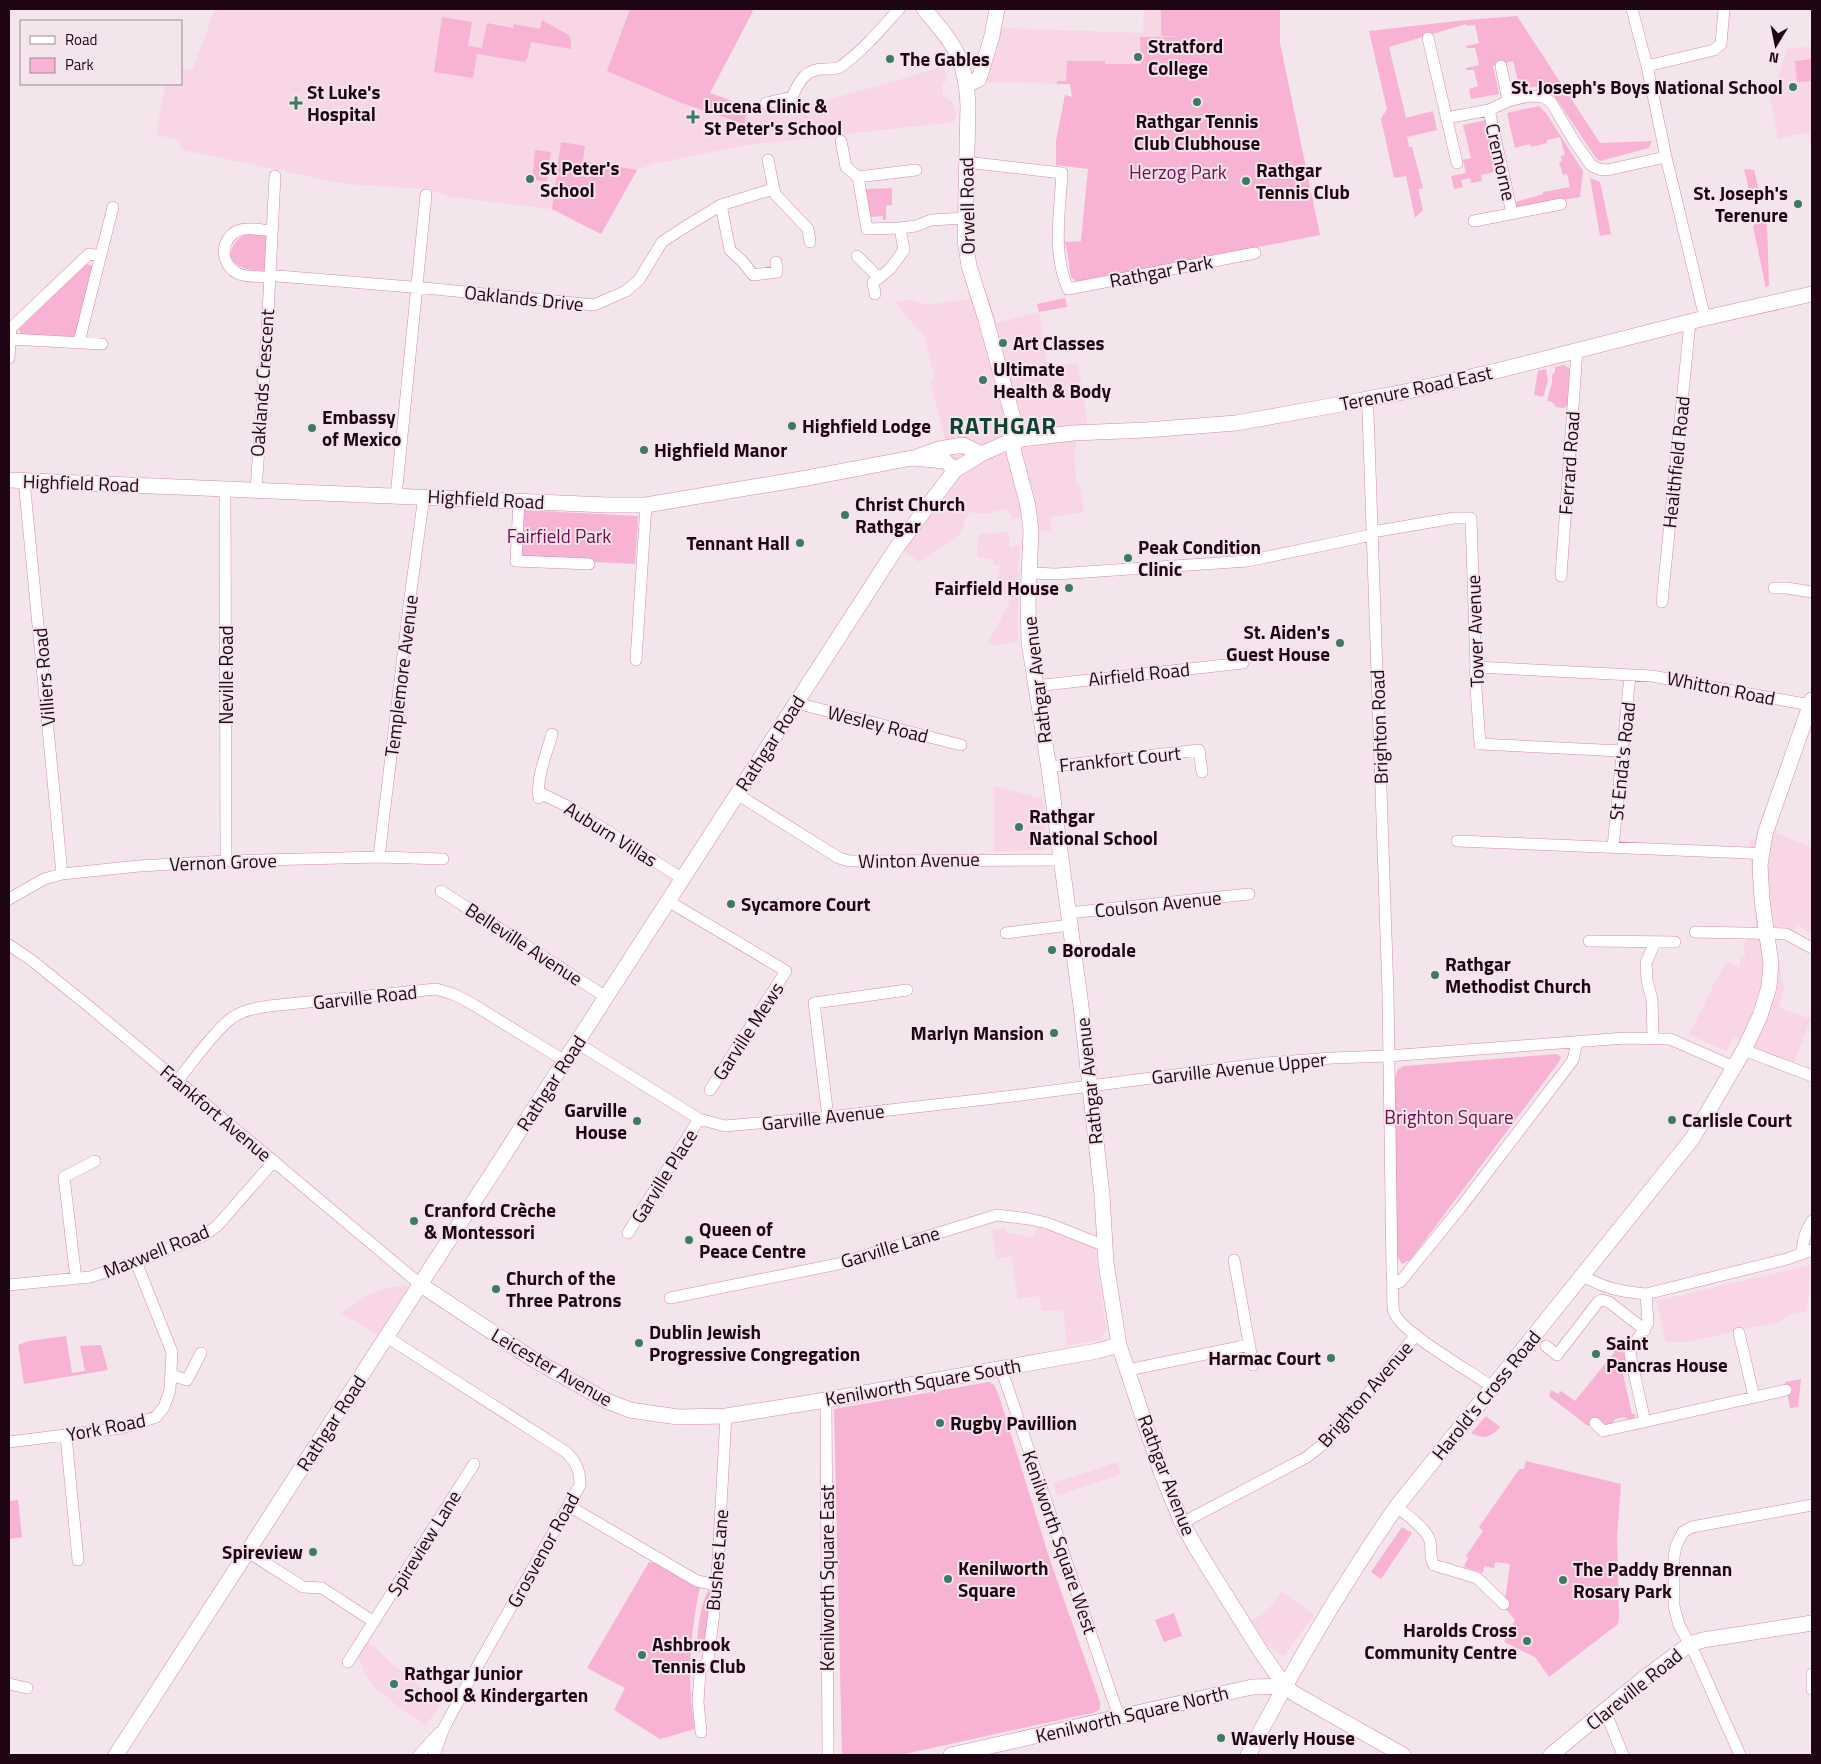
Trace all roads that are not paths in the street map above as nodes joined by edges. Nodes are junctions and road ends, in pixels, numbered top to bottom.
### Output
1 (899, 9) edge
2 (924, 9) edge
3 (997, 9) edge
4 (1632, 9) edge
5 (1724, 9) edge
6 (992, 36) junction
7 (1428, 38) dead end
8 (960, 58) junction
9 (1501, 66) dead end
10 (1647, 66) junction
11 (967, 86) junction
12 (1508, 101) junction
13 (766, 102) dead end
14 (1489, 110) junction
15 (1446, 118) junction
16 (841, 141) dead end
17 (1666, 157) junction
18 (768, 160) dead end
19 (966, 162) junction
20 (1457, 163) dead end
21 (916, 170) dead end
22 (275, 176) dead end
23 (858, 176) junction
24 (773, 189) junction
25 (426, 195) dead end
26 (1561, 204) dead end
27 (721, 206) junction
28 (113, 207) dead end
29 (1512, 214) junction
30 (965, 218) junction
31 (1474, 221) dead end
32 (900, 228) junction
33 (272, 231) junction
34 (810, 242) dead end
35 (1255, 253) dead end
36 (100, 256) junction
37 (858, 256) dead end
38 (777, 272) dead end
39 (273, 276) junction
40 (879, 278) junction
41 (417, 288) junction
42 (875, 294) dead end
43 (1812, 294) edge
44 (1705, 318) junction
45 (1690, 322) junction
46 (10, 339) junction
47 (79, 342) junction
48 (102, 344) dead end
49 (1577, 350) junction
50 (9, 358) edge
51 (1366, 399) junction
52 (1013, 440) junction
53 (981, 454) junction
54 (912, 458) junction
55 (955, 470) junction
56 (9, 480) edge
57 (24, 480) junction
58 (225, 489) junction
59 (256, 490) junction
60 (396, 496) junction
61 (424, 496) junction
62 (519, 500) junction
63 (646, 505) junction
64 (1372, 533) junction
65 (589, 564) dead end
66 (1029, 573) junction
67 (1561, 576) dead end
68 (1774, 588) dead end
69 (1812, 592) edge
70 (1662, 602) dead end
71 (636, 660) dead end
72 (1243, 663) dead end
73 (1476, 667) junction
74 (1630, 675) junction
75 (1036, 686) junction
76 (796, 703) junction
77 (1811, 703) edge
78 (552, 734) dead end
79 (960, 745) dead end
80 (1622, 751) junction
81 (1048, 767) junction
82 (1202, 772) dead end
83 (737, 794) junction
84 (1457, 841) dead end
85 (1613, 847) junction
86 (1761, 855) junction
87 (380, 857) junction
88 (443, 859) dead end
89 (1060, 860) junction
90 (226, 861) junction
91 (62, 874) junction
92 (682, 879) junction
93 (441, 891) dead end
94 (1249, 894) dead end
95 (9, 899) edge
96 (668, 901) junction
97 (1069, 919) junction
98 (1695, 932) dead end
99 (1006, 933) dead end
100 (1766, 934) junction
101 (1589, 941) dead end
102 (1655, 942) junction
103 (1674, 942) dead end
104 (9, 945) edge
105 (1812, 948) edge
106 (907, 990) dead end
107 (606, 997) junction
108 (1653, 1038) junction
109 (1578, 1042) junction
110 (577, 1043) junction
111 (1744, 1050) junction
112 (1388, 1056) junction
113 (565, 1061) junction
114 (1734, 1068) junction
115 (1812, 1076) edge
116 (178, 1080) junction
117 (1090, 1085) junction
118 (710, 1090) dead end
119 (828, 1117) junction
120 (699, 1119) junction
121 (95, 1161) dead end
122 (274, 1161) junction
123 (1812, 1221) edge
124 (628, 1233) dead end
125 (1105, 1246) junction
126 (1807, 1252) edge
127 (1234, 1260) dead end
128 (136, 1262) junction
129 (1582, 1275) junction
130 (76, 1279) junction
131 (1394, 1284) junction
132 (9, 1285) edge
133 (420, 1285) junction
134 (1646, 1294) junction
135 (670, 1298) dead end
136 (1645, 1330) junction
137 (1739, 1332) dead end
138 (1416, 1335) junction
139 (387, 1337) junction
140 (1119, 1345) junction
141 (1249, 1345) junction
142 (1546, 1346) dead end
143 (201, 1353) dead end
144 (1253, 1365) dead end
145 (1001, 1368) junction
146 (1128, 1370) junction
147 (171, 1375) junction
148 (1492, 1387) junction
149 (1786, 1390) dead end
150 (1754, 1397) junction
151 (826, 1400) junction
152 (726, 1416) junction
153 (1645, 1422) junction
154 (1595, 1423) dead end
155 (66, 1436) junction
156 (9, 1442) edge
157 (474, 1464) dead end
158 (569, 1506) junction
159 (1397, 1506) junction
160 (1812, 1506) edge
161 (1182, 1522) junction
162 (248, 1552) junction
163 (78, 1560) dead end
164 (717, 1585) junction
165 (1504, 1604) dead end
166 (374, 1622) junction
167 (1812, 1623) edge
168 (1690, 1644) junction
169 (348, 1662) dead end
170 (1812, 1674) edge
171 (9, 1684) edge
172 (1285, 1686) junction
173 (27, 1688) dead end
174 (1812, 1690) edge
175 (1602, 1714) junction
176 (1119, 1717) junction
177 (444, 1728) junction
178 (701, 1732) dead end
179 (116, 1755) edge
180 (420, 1755) edge
181 (434, 1755) edge
182 (828, 1755) edge
183 (951, 1755) edge
184 (1248, 1755) edge
185 (1403, 1755) edge
186 (1551, 1755) edge
187 (1623, 1755) edge
188 (1740, 1755) edge

1 - 13 street
2 - 8 street, Orwell Road
3 - 6 street
4 - 10 street
5 - 10 street
6 - 8 street
6 - 11 street
7 - 15 street
8 - 11 street, Orwell Road
9 - 12 street, Cremorne
10 - 17 street
11 - 19 street, Orwell Road
12 - 14 street, Cremorne
12 - 17 street, Cremorne
14 - 15 street, Cremorne
14 - 29 street, Cremorne
15 - 20 street
16 - 23 street
17 - 44 street
18 - 24 street
19 - 30 street, Orwell Road
19 - 35 street, Rathgar Park
21 - 23 street
22 - 33 street, Oaklands Crescent
23 - 32 street
24 - 27 street, Oaklands Drive
24 - 34 street
25 - 41 street
26 - 29 street, Cremorne
27 - 38 street
27 - 41 street, Oaklands Drive
28 - 36 street
29 - 31 street, Cremorne
30 - 32 street
30 - 52 street, Orwell Road
32 - 40 street
33 - 39 street, Oaklands Crescent
33 - 39 street
36 - 46 street
36 - 47 street
37 - 40 street
39 - 41 street, Oaklands Drive
39 - 59 street, Oaklands Crescent
40 - 42 street
41 - 60 street
43 - 44 street, Terenure Road East
44 - 45 street, Terenure Road East
45 - 49 street, Terenure Road East
45 - 70 street, Healthfield Road
46 - 47 street
46 - 50 street
47 - 48 street
49 - 51 street, Terenure Road East
49 - 67 street, Ferrard Road
51 - 52 street, Terenure Road East
51 - 64 street, Brighton Road
52 - 53 street, Rathgar Road
52 - 66 street, Rathgar Avenue
53 - 54 street
53 - 55 street, Rathgar Road
54 - 55 street, Highfield Road
54 - 63 street, Highfield Road
55 - 76 street, Rathgar Road
56 - 57 street, Highfield Road
57 - 58 street, Highfield Road
57 - 91 street, Villiers Road
58 - 59 street, Highfield Road
58 - 90 street, Neville Road
59 - 60 street, Highfield Road
60 - 61 street, Highfield Road
61 - 62 street, Highfield Road
61 - 87 street, Templemore Avenue
62 - 63 street, Highfield Road
62 - 65 street
63 - 71 street
64 - 66 street
64 - 73 street, Tower Avenue
64 - 112 street, Brighton Road
66 - 75 street, Rathgar Avenue
68 - 69 street
72 - 75 street, Airfield Road
73 - 74 street, Whitton Road
73 - 80 street, Tower Avenue
74 - 77 street, Whitton Road
74 - 80 street, St Enda's Road
75 - 81 street, Rathgar Avenue
76 - 79 street, Wesley Road
76 - 83 street, Rathgar Road
77 - 86 street, Harold's Cross Road
78 - 92 street, Auburn Villas
80 - 85 street, St Enda's Road
81 - 82 street, Frankfort Court
81 - 89 street, Rathgar Avenue
83 - 89 street, Winton Avenue
83 - 92 street, Rathgar Road
84 - 85 street, St Enda's Road
85 - 86 street, St Enda's Road
86 - 100 street, Harold's Cross Road
87 - 88 street, Vernon Grove
87 - 90 street, Vernon Grove
89 - 97 street, Rathgar Avenue
90 - 91 street, Vernon Grove
91 - 95 street, Vernon Grove
92 - 96 street, Rathgar Road
93 - 107 street, Belleville Avenue
94 - 97 street, Coulson Avenue
96 - 107 street, Rathgar Road
96 - 118 street, Garville Mews
97 - 99 street, Coulson Avenue
97 - 117 street, Rathgar Avenue
98 - 100 street
100 - 105 street
100 - 111 street, Harold's Cross Road
101 - 102 street
102 - 103 street
102 - 108 street
104 - 116 street, Frankfort Avenue
106 - 119 street
107 - 110 street, Rathgar Road
108 - 109 street
108 - 114 street
109 - 112 street
109 - 131 street
110 - 113 street, Rathgar Road
110 - 120 street, Garville Avenue
111 - 114 street, Harold's Cross Road
111 - 115 street
112 - 117 street, Garville Avenue Upper
112 - 131 street
113 - 116 street, Garville Road
113 - 133 street, Rathgar Road
114 - 129 street, Harold's Cross Road
116 - 122 street, Frankfort Avenue
117 - 119 street, Garville Avenue
117 - 125 street, Rathgar Avenue
119 - 120 street, Garville Avenue
120 - 124 street, Garville Place
121 - 130 street
122 - 128 street, Maxwell Road
122 - 133 street, Frankfort Avenue
123 - 126 street
125 - 135 street, Garville Lane
125 - 140 street, Rathgar Avenue
126 - 134 street
127 - 141 street
128 - 130 street, Maxwell Road
128 - 147 street, York Road
129 - 134 street
129 - 148 street, Harold's Cross Road
130 - 132 street, Maxwell Road
131 - 138 street
133 - 139 street, Rathgar Road
133 - 152 street, Leicester Avenue
134 - 136 street
136 - 142 street
136 - 153 street
137 - 150 street
138 - 148 street
138 - 161 street, Brighton Avenue
139 - 158 street, Grosvenor Road
139 - 162 street, Rathgar Road
140 - 145 street, Kenilworth Square South
140 - 146 street, Rathgar Avenue
141 - 144 street
141 - 146 street
143 - 147 street
145 - 151 street, Kenilworth Square South
145 - 176 street, Kenilworth Square West
146 - 161 street, Rathgar Avenue
147 - 155 street, York Road
148 - 159 street, Harold's Cross Road
149 - 150 street
150 - 153 street
151 - 152 street, Kenilworth Square South
151 - 182 street, Kenilworth Square East
152 - 164 street, Bushes Lane
153 - 154 street
155 - 156 street, York Road
155 - 163 street
157 - 166 street, Spireview Lane
158 - 164 street
158 - 177 street, Grosvenor Road
159 - 165 street
159 - 172 street, Harold's Cross Road
160 - 168 street
161 - 172 street, Rathgar Avenue
162 - 166 street
162 - 179 street, Rathgar Road
164 - 178 street, Bushes Lane
166 - 169 street, Spireview Lane
167 - 168 street, Clareville Road
168 - 175 street, Clareville Road
168 - 188 street
170 - 174 street
171 - 173 street
172 - 176 street, Kenilworth Square North
172 - 184 street, Harold's Cross Road
172 - 185 street, Rathgar Avenue
175 - 186 street, Clareville Road
175 - 187 street
176 - 183 street, Kenilworth Square North
177 - 180 street, Grosvenor Road
177 - 181 street, Grosvenor Road

